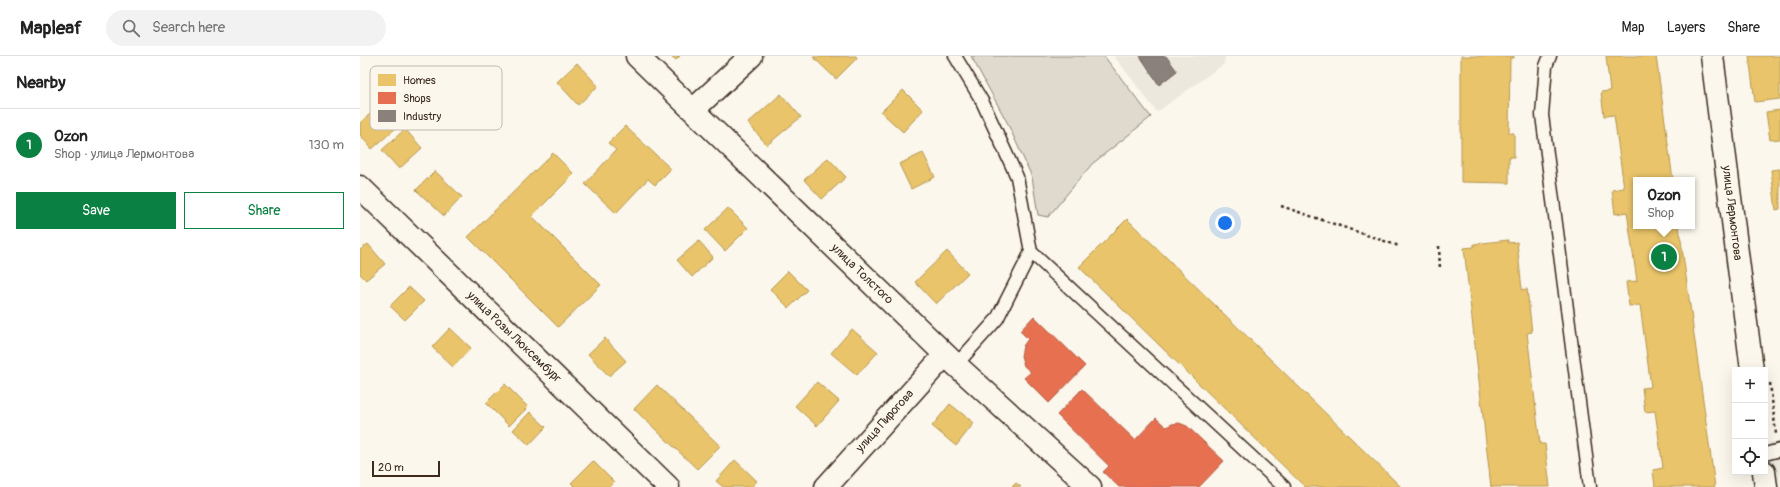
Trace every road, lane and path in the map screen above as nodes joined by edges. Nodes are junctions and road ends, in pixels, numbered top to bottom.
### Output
1 (637, 56) edge
2 (751, 56) edge
3 (955, 56) edge
4 (1550, 56) edge
5 (1712, 56) edge
6 (693, 110) junction
7 (363, 196) edge
8 (1281, 206) dead end
9 (1399, 246) dead end
10 (1439, 246) dead end
11 (1031, 252) junction
12 (1440, 270) dead end
13 (951, 360) junction
14 (1752, 367) edge
15 (1779, 453) edge
16 (1768, 454) edge
17 (1764, 475) edge
18 (668, 487) edge
19 (826, 487) edge
20 (1090, 487) edge
21 (1284, 487) edge
22 (1590, 487) edge
23 (1766, 487) edge

1 - 6 street, улица Толстого
2 - 6 street
3 - 11 lane
4 - 22 lane
5 - 14 street, улица Лермонтова
6 - 13 street, улица Толстого
7 - 18 street, улица Розы Люксембург
8 - 9 path
10 - 12 path
11 - 13 lane
11 - 21 lane
13 - 19 street, улица Пирогова
13 - 20 street, улица Толстого
15 - 16 lane
17 - 23 street

